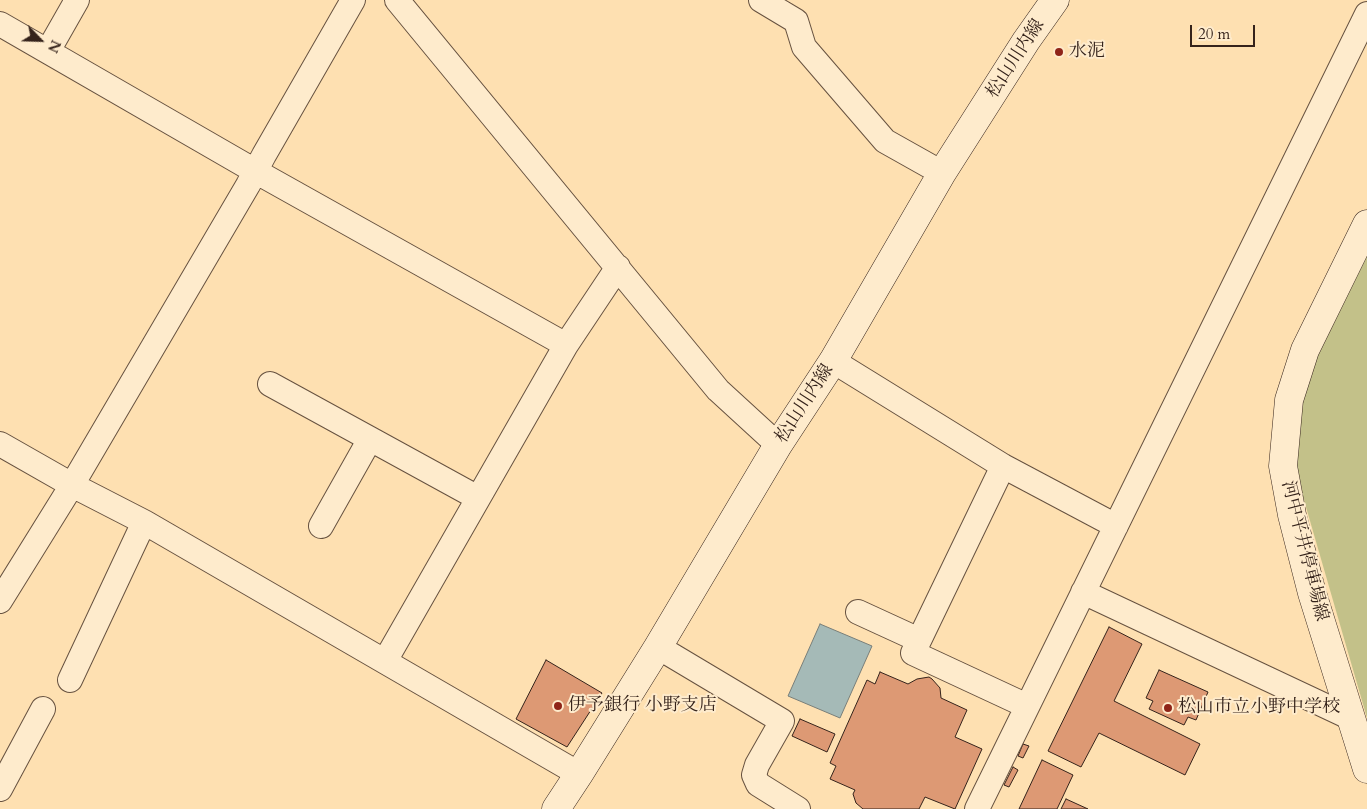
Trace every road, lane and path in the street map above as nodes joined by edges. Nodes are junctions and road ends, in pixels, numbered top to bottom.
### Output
1 (77, 0) edge
2 (353, 0) edge
3 (397, 0) edge
4 (761, 0) edge
5 (1055, 0) edge
6 (1367, 14) edge
7 (0, 24) edge
8 (48, 51) junction
9 (255, 171) junction
10 (942, 173) junction
11 (1367, 224) edge
12 (618, 268) junction
13 (566, 344) junction
14 (833, 362) junction
15 (270, 384) dead end
16 (370, 439) junction
17 (0, 444) edge
18 (778, 445) junction
19 (1004, 466) junction
20 (72, 485) junction
21 (478, 498) junction
22 (144, 522) junction
23 (321, 526) dead end
24 (1116, 526) junction
25 (1083, 592) junction
26 (0, 601) edge
27 (858, 612) dead end
28 (919, 640) junction
29 (658, 647) junction
30 (385, 661) junction
31 (70, 680) dead end
32 (1027, 706) junction
33 (43, 709) dead end
34 (1351, 718) junction
35 (1367, 769) edge
36 (579, 774) junction
37 (0, 790) edge
38 (563, 807) edge
39 (798, 809) edge
40 (977, 809) edge

1 - 8 street
2 - 9 street
3 - 12 street
4 - 10 street
5 - 10 main road, 松山川内線
6 - 24 street
7 - 8 street
8 - 9 street
9 - 13 street
9 - 20 street
10 - 14 main road, 松山川内線
11 - 34 main road, 河中平井停車場線
12 - 13 street
12 - 18 street
13 - 21 street
14 - 18 main road, 松山川内線
14 - 19 street
15 - 16 street
16 - 21 street
16 - 23 street
17 - 20 street
18 - 29 main road, 松山川内線
19 - 24 street
19 - 28 street
20 - 22 street
20 - 26 street
21 - 30 street
22 - 30 street
22 - 31 street
24 - 25 street
25 - 32 street
25 - 34 street
27 - 28 street
28 - 32 street
29 - 36 main road, 松山川内線
29 - 39 street
30 - 36 street
32 - 40 street
33 - 37 street
34 - 35 main road, 河中平井停車場線
36 - 38 main road, 松山川内線

